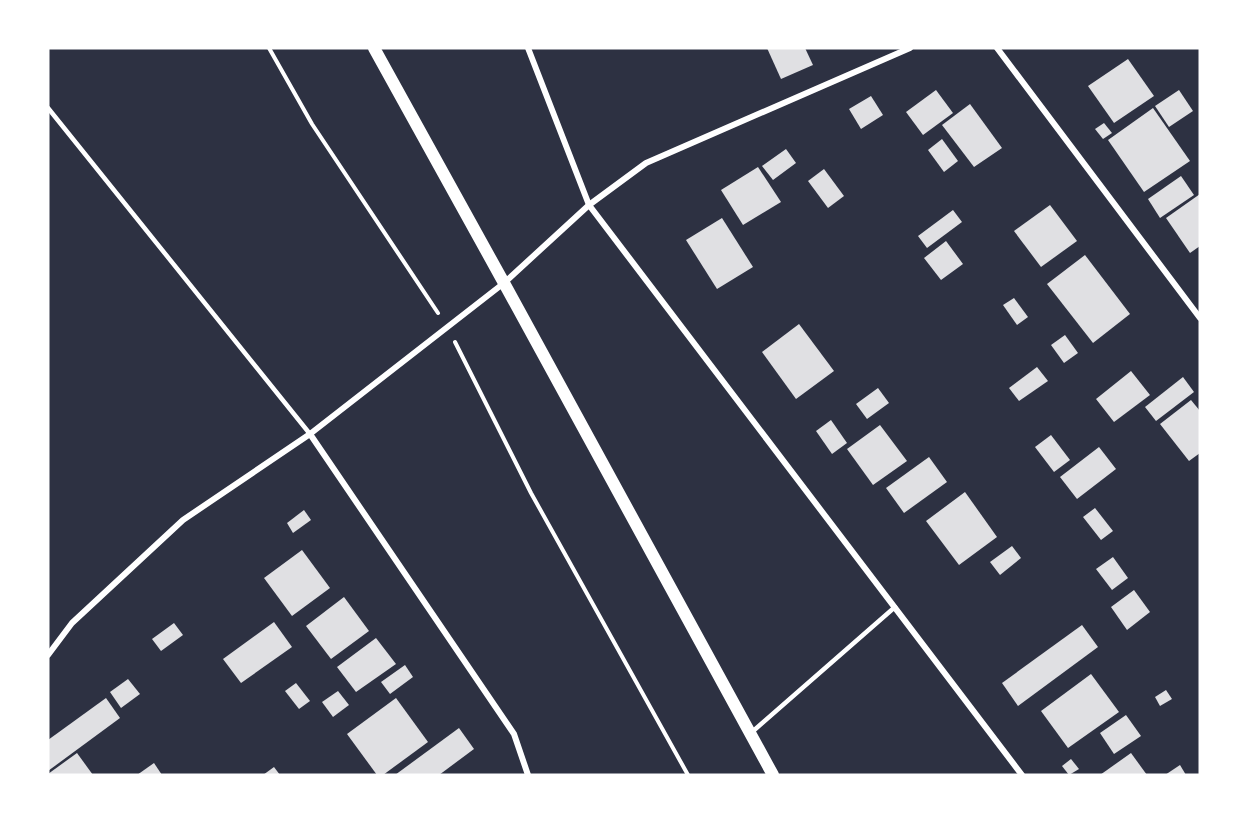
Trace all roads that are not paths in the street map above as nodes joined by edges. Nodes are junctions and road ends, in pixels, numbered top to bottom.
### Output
1 (374, 48) edge
2 (528, 48) edge
3 (909, 48) edge
4 (997, 48) edge
5 (48, 108) edge
6 (590, 206) junction
7 (504, 283) junction
8 (1200, 318) edge
9 (310, 434) junction
10 (895, 607) junction
11 (48, 655) edge
12 (750, 734) junction
13 (528, 775) edge
14 (773, 775) edge
15 (1022, 775) edge

1 - 7 main road
2 - 6 street
3 - 6 street
4 - 8 street
5 - 9 lane
6 - 7 street
6 - 10 street
7 - 9 street
7 - 12 main road
9 - 11 street
9 - 13 street
10 - 12 lane
10 - 15 street
12 - 14 main road

